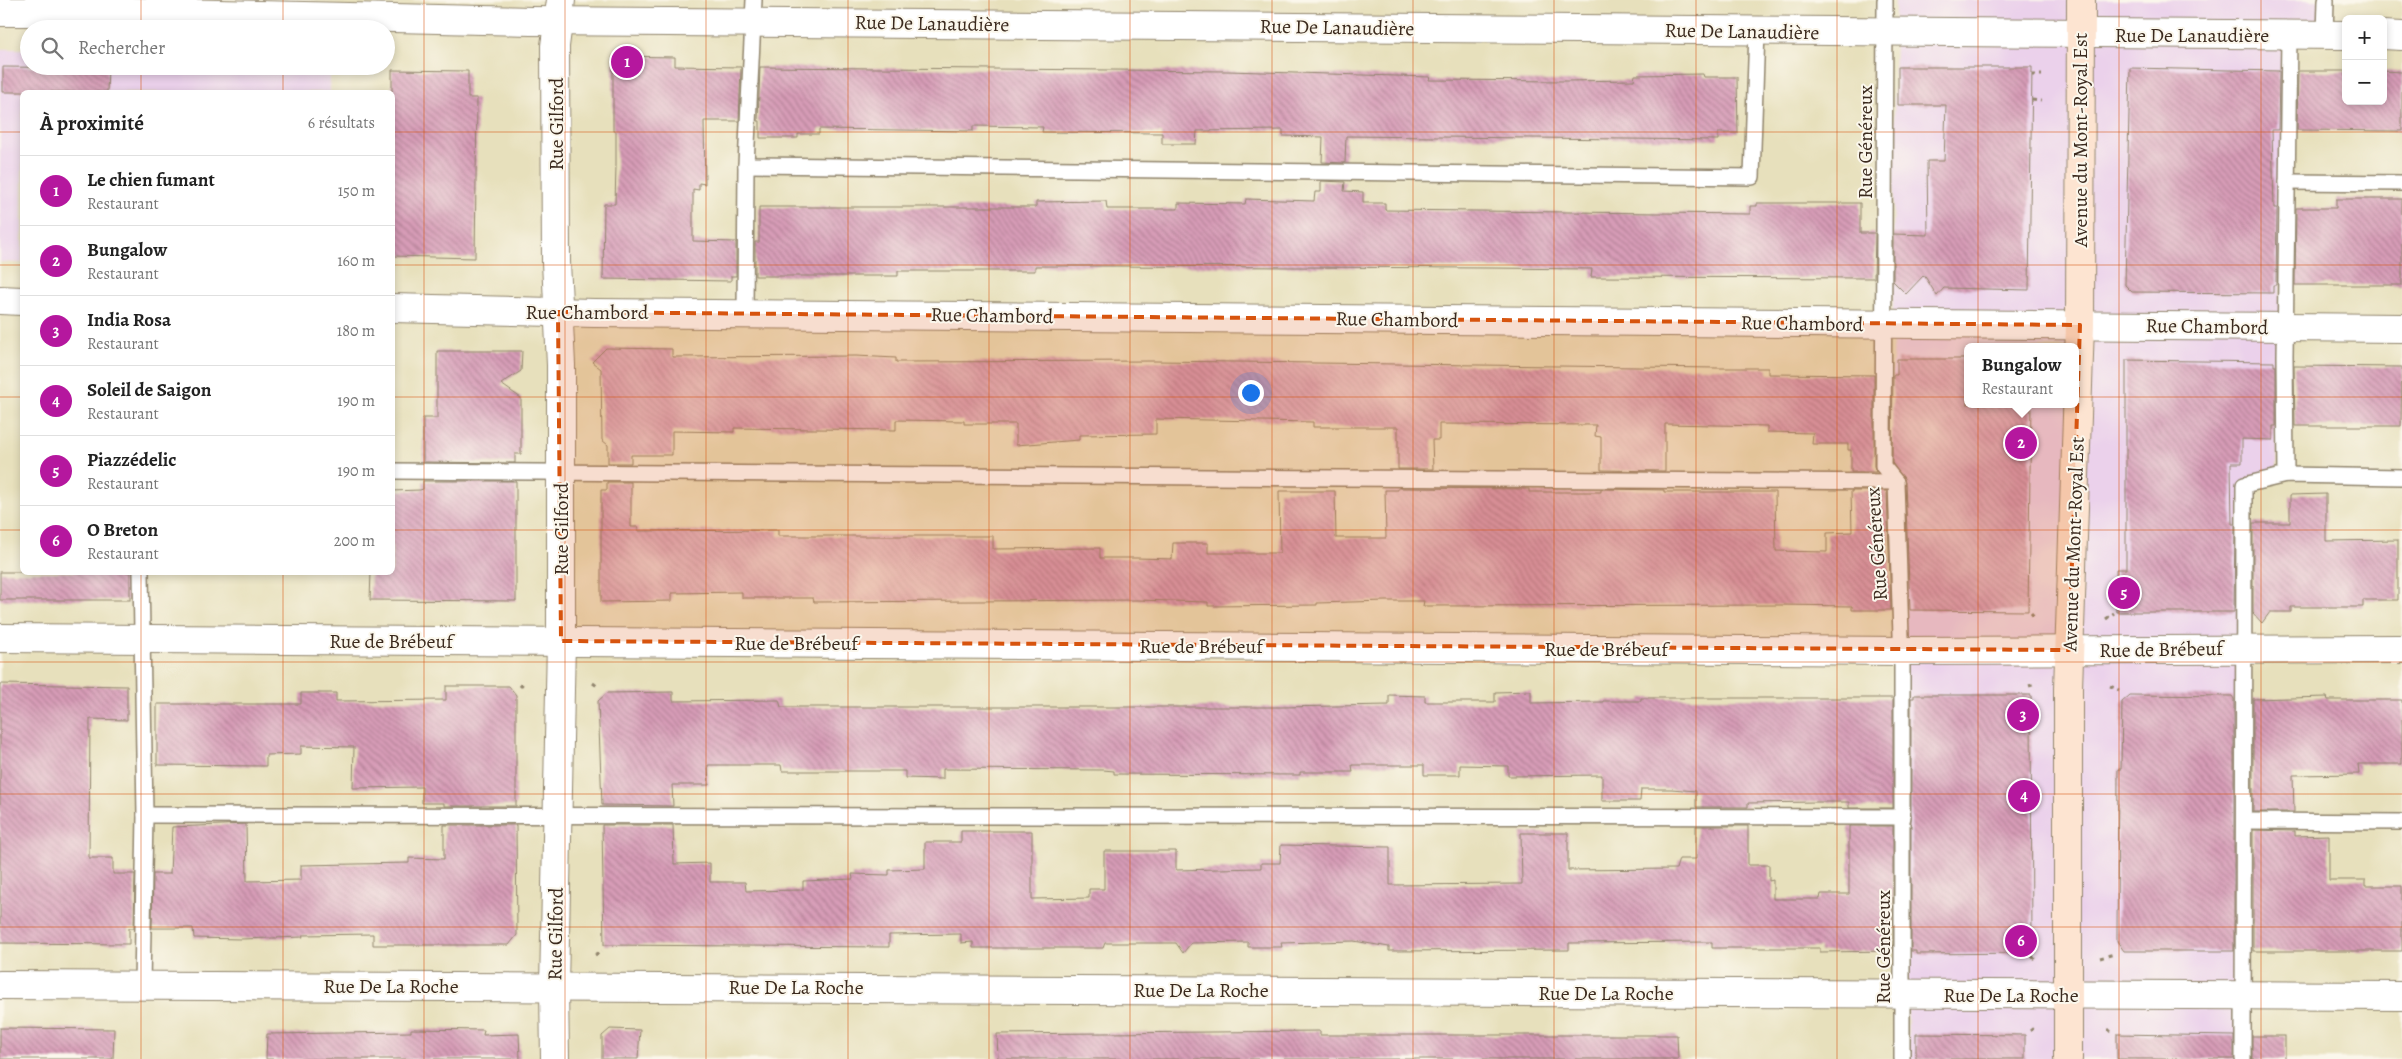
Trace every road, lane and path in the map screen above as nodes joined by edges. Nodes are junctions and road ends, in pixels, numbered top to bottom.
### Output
1 (1886, 0) edge
2 (2081, 0) edge
3 (2326, 0) edge
4 (559, 10) edge
5 (754, 11) edge
6 (0, 12) edge
7 (1757, 31) junction
8 (1885, 32) junction
9 (2080, 34) junction
10 (2289, 35) junction
11 (2336, 35) edge
12 (2387, 36) edge
13 (2402, 36) edge
14 (2032, 75) dead end
15 (2042, 76) dead end
16 (2032, 100) dead end
17 (2041, 101) dead end
18 (746, 165) junction
19 (2287, 182) junction
20 (2402, 183) edge
21 (0, 300) edge
22 (20, 301) edge
23 (395, 308) edge
24 (558, 312) junction
25 (745, 312) junction
26 (1885, 324) junction
27 (2080, 325) junction
28 (2286, 327) junction
29 (2402, 328) edge
30 (2079, 355) edge
31 (2077, 408) edge
32 (395, 471) edge
33 (560, 472) junction
34 (2286, 475) junction
35 (2402, 477) edge
36 (1896, 482) junction
37 (141, 575) edge
38 (2031, 613) dead end
39 (2114, 614) dead end
40 (2036, 620) dead end
41 (2104, 620) dead end
42 (0, 638) edge
43 (140, 639) junction
44 (561, 641) junction
45 (2244, 648) junction
46 (2402, 649) edge
47 (2069, 650) junction
48 (1902, 651) junction
49 (524, 682) dead end
50 (593, 683) dead end
51 (2035, 684) dead end
52 (597, 686) dead end
53 (2029, 686) dead end
54 (2110, 686) dead end
55 (520, 687) dead end
56 (2119, 690) dead end
57 (145, 815) junction
58 (558, 817) junction
59 (1904, 817) junction
60 (2244, 821) junction
61 (2402, 822) edge
62 (602, 951) dead end
63 (2114, 954) dead end
64 (595, 955) dead end
65 (2032, 956) dead end
66 (2100, 958) dead end
67 (2036, 961) dead end
68 (0, 985) edge
69 (142, 985) junction
70 (554, 987) junction
71 (1902, 995) junction
72 (2068, 995) junction
73 (2244, 996) junction
74 (2402, 996) edge
75 (2035, 1027) dead end
76 (2108, 1029) dead end
77 (2030, 1031) dead end
78 (2113, 1034) dead end
79 (555, 1059) edge
80 (1902, 1059) edge
81 (2068, 1059) edge
82 (2243, 1059) edge

1 - 8 lane, Rue Généreux
2 - 9 main road, Avenue du Mont-Royal Est
3 - 11 lane
4 - 5 street, Rue De Lanaudière
4 - 6 street, Rue De Lanaudière
4 - 24 street, Rue Gilford
5 - 7 street, Rue De Lanaudière
5 - 18 lane
7 - 8 street, Rue De Lanaudière
7 - 18 lane
8 - 9 street, Rue De Lanaudière
8 - 26 lane, Rue Généreux
9 - 10 street, Rue De Lanaudière
9 - 27 main road, Avenue du Mont-Royal Est
10 - 11 street, Rue De Lanaudière
10 - 19 lane
12 - 13 street
14 - 15 path
16 - 17 path
18 - 25 lane
19 - 20 lane
19 - 28 lane
21 - 22 street
23 - 24 street, Rue Chambord
24 - 25 street, Rue Chambord
24 - 33 street, Rue Gilford
25 - 26 street, Rue Chambord
26 - 27 street, Rue Chambord
26 - 36 lane, Rue Généreux
27 - 28 street, Rue Chambord
27 - 30 main road, Avenue du Mont-Royal Est
28 - 29 street, Rue Chambord
28 - 34 lane
31 - 47 main road, Avenue du Mont-Royal Est
32 - 33 lane
33 - 36 lane
33 - 44 street, Rue Gilford
34 - 35 lane
34 - 45 lane
36 - 48 lane, Rue Généreux
37 - 43 lane
38 - 40 path
39 - 41 path
42 - 43 street, Rue de Brébeuf
43 - 44 street, Rue de Brébeuf
43 - 57 lane
44 - 48 street, Rue de Brébeuf
44 - 58 street, Rue Gilford
45 - 46 street, Rue de Brébeuf
45 - 47 street, Rue de Brébeuf
45 - 60 lane
47 - 48 street, Rue de Brébeuf
47 - 72 main road, Avenue du Mont-Royal Est
48 - 59 lane, Rue Généreux
49 - 55 path
50 - 52 path
51 - 53 path
54 - 56 path
57 - 58 lane
57 - 69 lane
58 - 59 lane
58 - 70 street, Rue Gilford
59 - 71 lane, Rue Généreux
60 - 61 lane
60 - 73 lane
62 - 64 path
63 - 66 path
65 - 67 path
68 - 69 street, Rue De La Roche
69 - 70 street, Rue De La Roche
70 - 71 street, Rue De La Roche
70 - 79 street, Rue Gilford
71 - 72 street, Rue De La Roche
71 - 80 lane, Rue Généreux
72 - 73 street, Rue De La Roche
72 - 81 main road, Avenue du Mont-Royal Est
73 - 74 street, Rue De La Roche
73 - 82 lane
75 - 77 path
76 - 78 path

